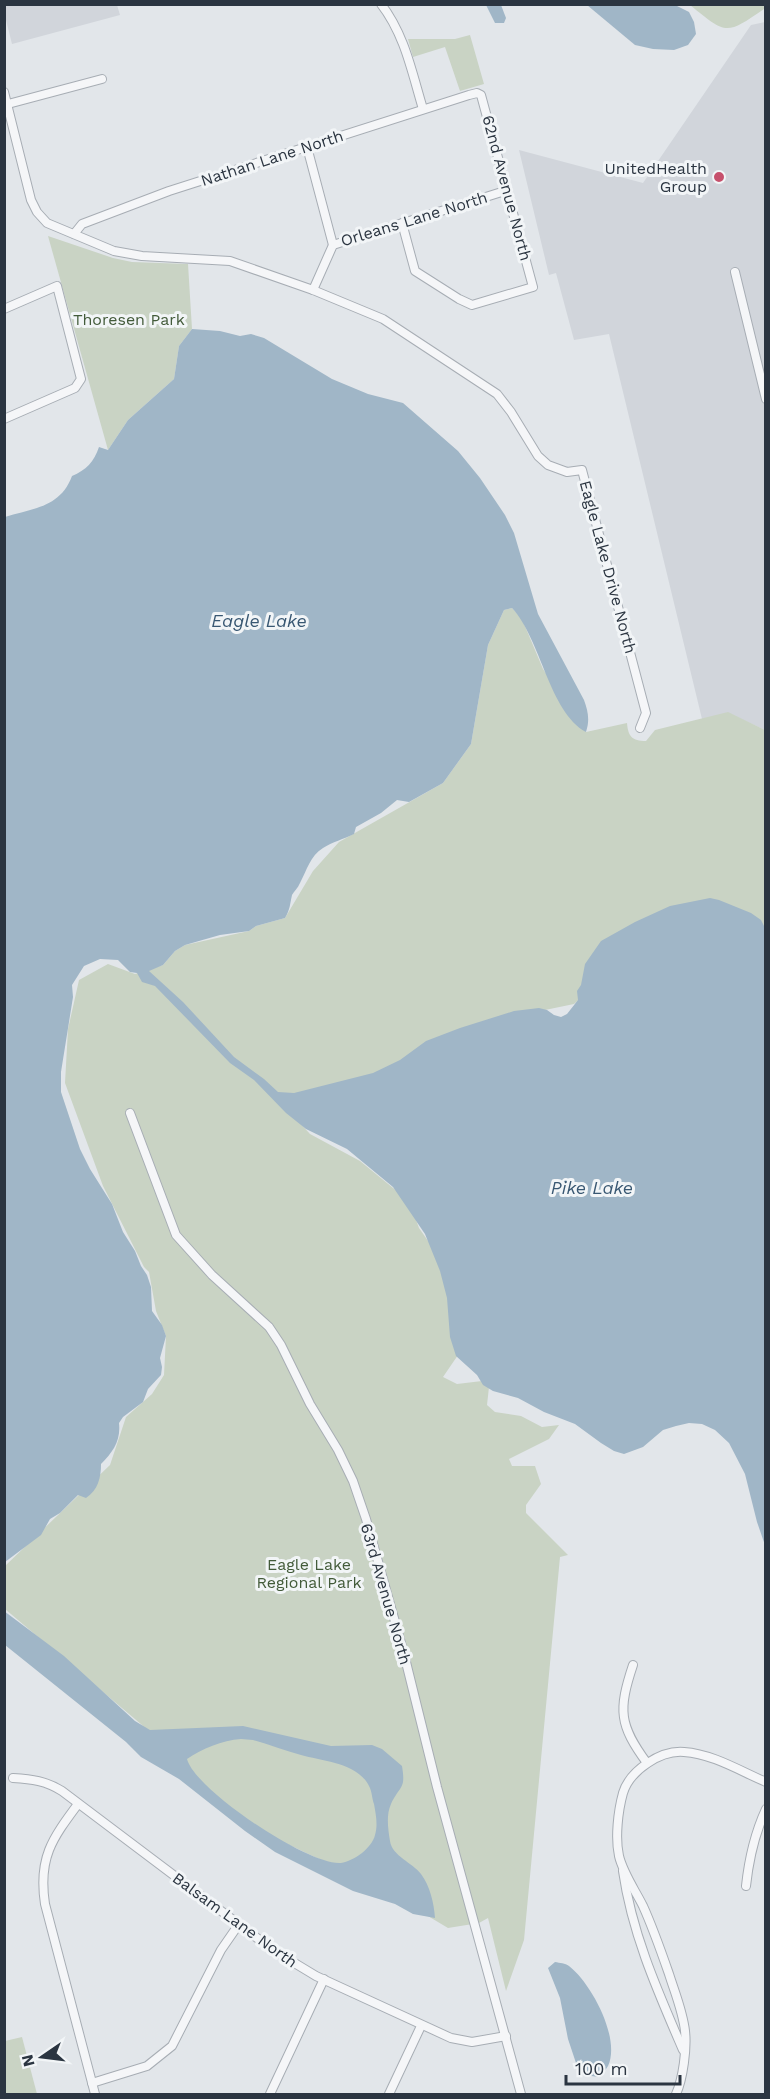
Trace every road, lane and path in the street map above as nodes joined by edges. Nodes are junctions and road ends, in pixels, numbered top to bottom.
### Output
1 (381, 4) edge
2 (102, 79) dead end
3 (4, 92) edge
4 (477, 93) joint
5 (8, 104) junction
6 (423, 109) junction
7 (307, 147) junction
8 (508, 190) junction
9 (402, 223) junction
10 (74, 234) junction
11 (333, 245) junction
12 (735, 272) dead end
13 (313, 290) junction
14 (4, 309) edge
15 (765, 399) edge
16 (4, 419) edge
17 (640, 728) dead end
18 (130, 1113) dead end
19 (633, 1665) dead end
20 (647, 1764) junction
21 (14, 1778) dead end
22 (765, 1782) edge
23 (78, 1804) junction
24 (765, 1809) edge
25 (623, 1867) junction
26 (746, 1886) dead end
27 (238, 1924) junction
28 (324, 1979) junction
29 (421, 2026) junction
30 (506, 2036) junction
31 (684, 2051) junction
32 (92, 2084) junction
33 (95, 2094) edge
34 (270, 2094) edge
35 (389, 2094) edge
36 (521, 2094) edge
37 (676, 2094) edge

1 - 6 street
2 - 5 street
3 - 5 street
4 - 6 street, Nathan Lane North
4 - 8 street, 62nd Avenue North
5 - 10 street, Eagle Lake Drive North
6 - 7 street, Nathan Lane North
7 - 10 street, Nathan Lane North
7 - 11 street
8 - 9 street, Orleans Lane North
8 - 9 street, 62nd Avenue North
9 - 11 street, Orleans Lane North
10 - 13 street, Eagle Lake Drive North
11 - 13 street, Orleans Lane North
12 - 15 street
13 - 17 street, Eagle Lake Drive North
14 - 16 street
18 - 30 street, 63rd Avenue North
19 - 20 street
20 - 22 street
20 - 25 street
21 - 23 street, Balsam Lane North
23 - 27 street, Balsam Lane North
23 - 32 street
24 - 26 street
25 - 31 street
25 - 31 street
27 - 28 street, Balsam Lane North
27 - 32 street
28 - 29 street, Balsam Lane North
28 - 34 street
29 - 30 street, Balsam Lane North
29 - 35 street
30 - 36 street, 63rd Avenue North
31 - 37 street
32 - 33 street

